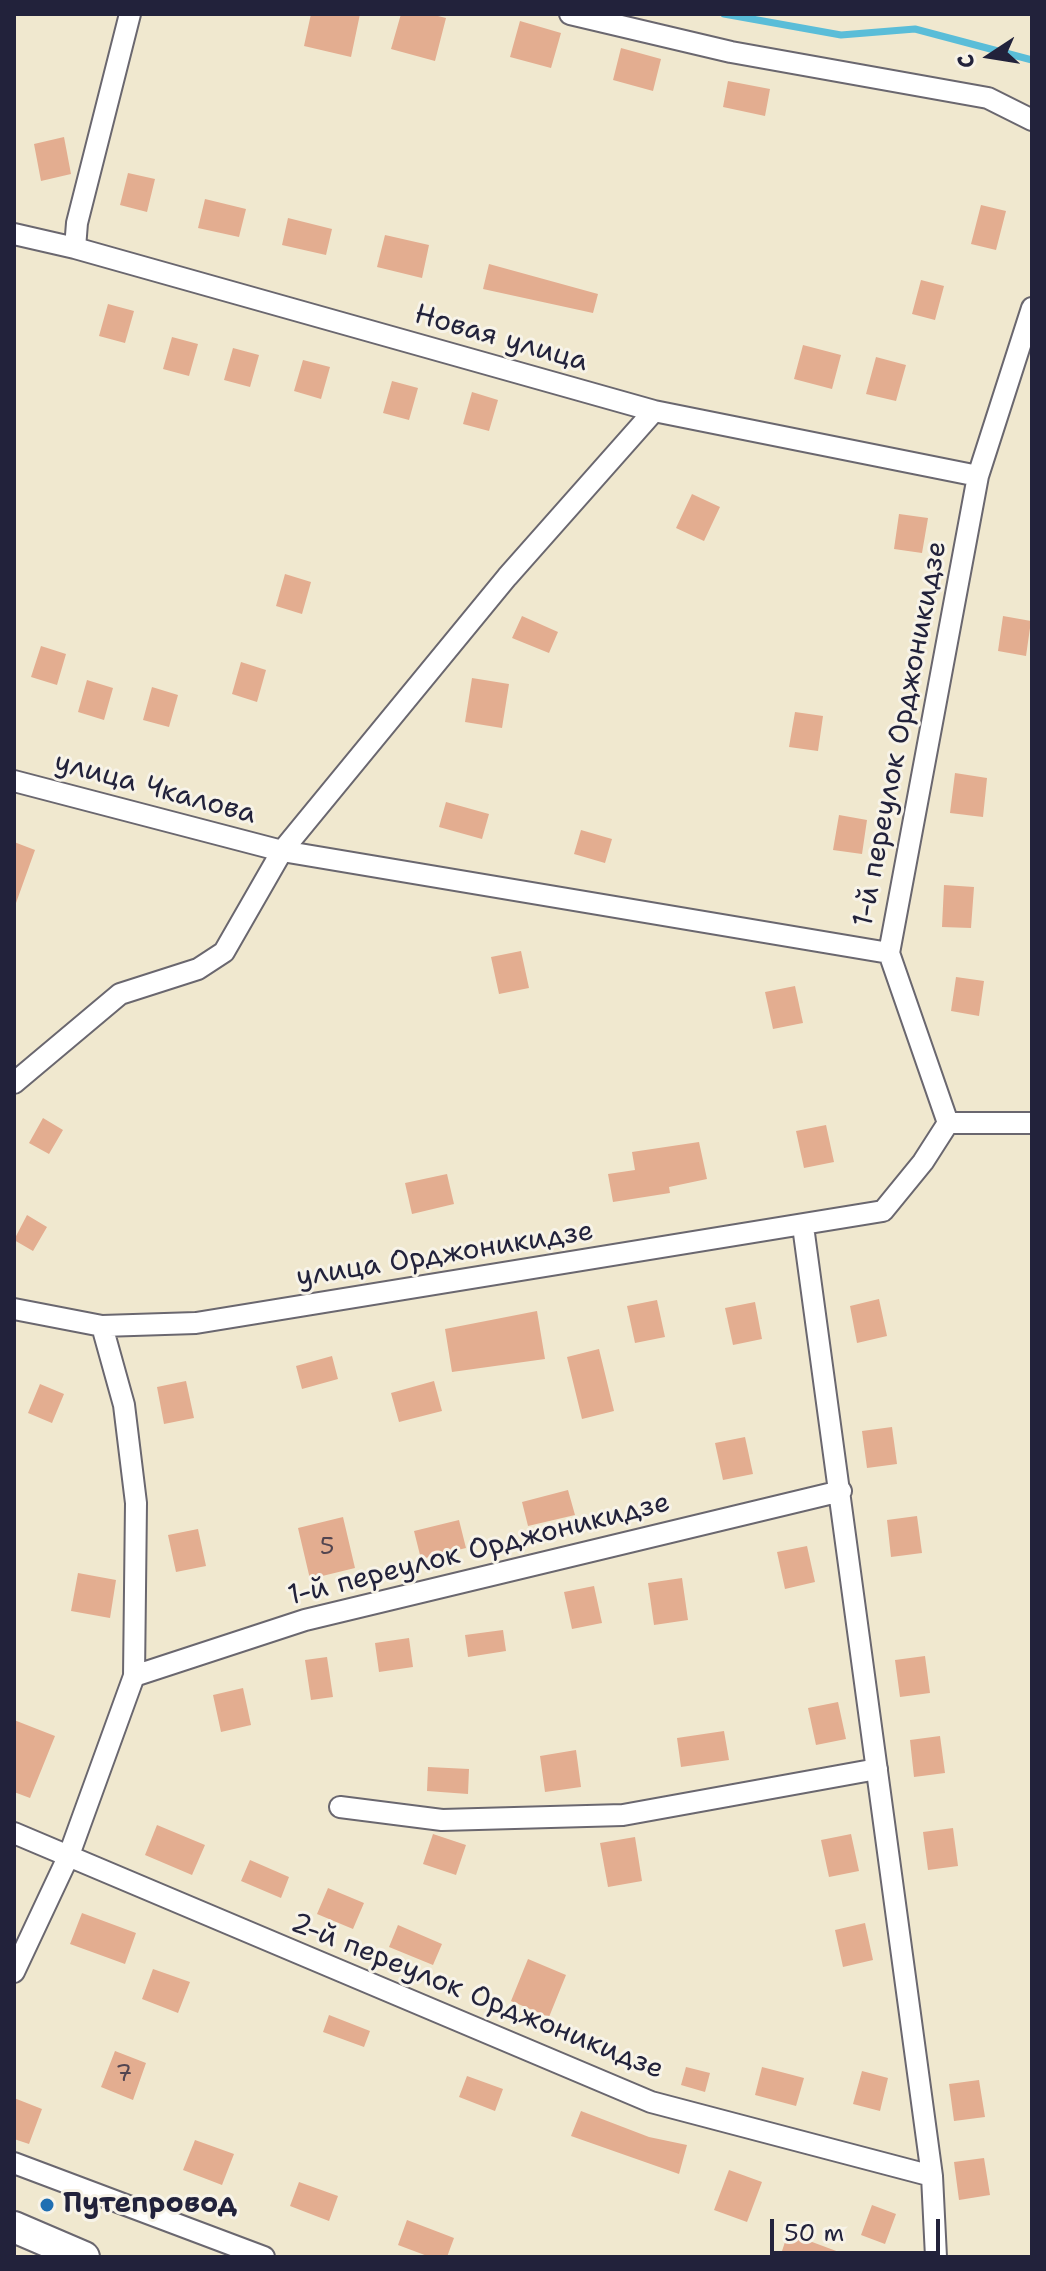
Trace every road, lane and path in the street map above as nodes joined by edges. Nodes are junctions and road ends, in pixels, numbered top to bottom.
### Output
1 (130, 14) edge
2 (570, 14) edge
3 (1032, 120) edge
4 (14, 234) edge
5 (75, 248) junction
6 (1032, 308) edge
7 (654, 411) junction
8 (978, 476) junction
9 (14, 781) edge
10 (282, 851) junction
11 (889, 953) junction
12 (14, 1083) edge
13 (948, 1123) junction
14 (1032, 1123) edge
15 (803, 1226) junction
16 (14, 1300) edge
17 (14, 1309) edge
18 (37, 1313) junction
19 (102, 1326) junction
20 (841, 1491) junction
21 (134, 1676) junction
22 (877, 1769) junction
23 (340, 1807) dead end
24 (14, 1833) edge
25 (69, 1855) junction
26 (14, 1972) edge
27 (14, 2163) edge
28 (932, 2176) junction
29 (14, 2227) edge
30 (84, 2257) edge
31 (264, 2257) edge
32 (936, 2257) edge

1 - 5 street
2 - 3 street
4 - 5 street, Новая улица
5 - 7 street, Новая улица
6 - 8 street, 1-й переулок Орджоникидзе
7 - 8 street, Новая улица
7 - 10 street
8 - 11 street, 1-й переулок Орджоникидзе
9 - 10 street, улица Чкалова
10 - 11 street, улица Чкалова
10 - 12 street
11 - 13 street, 1-й переулок Орджоникидзе
13 - 14 street
13 - 15 street, улица Орджоникидзе
15 - 19 street, улица Орджоникидзе
15 - 20 street
16 - 18 street
17 - 18 street, улица Орджоникидзе
18 - 19 street, улица Орджоникидзе
19 - 21 street
20 - 21 street, 1-й переулок Орджоникидзе
20 - 22 street
21 - 25 street
22 - 23 street
22 - 28 street
24 - 25 street, 2-й переулок Орджоникидзе
25 - 26 street
25 - 28 street, 2-й переулок Орджоникидзе
27 - 31 street
28 - 32 street
29 - 30 street

